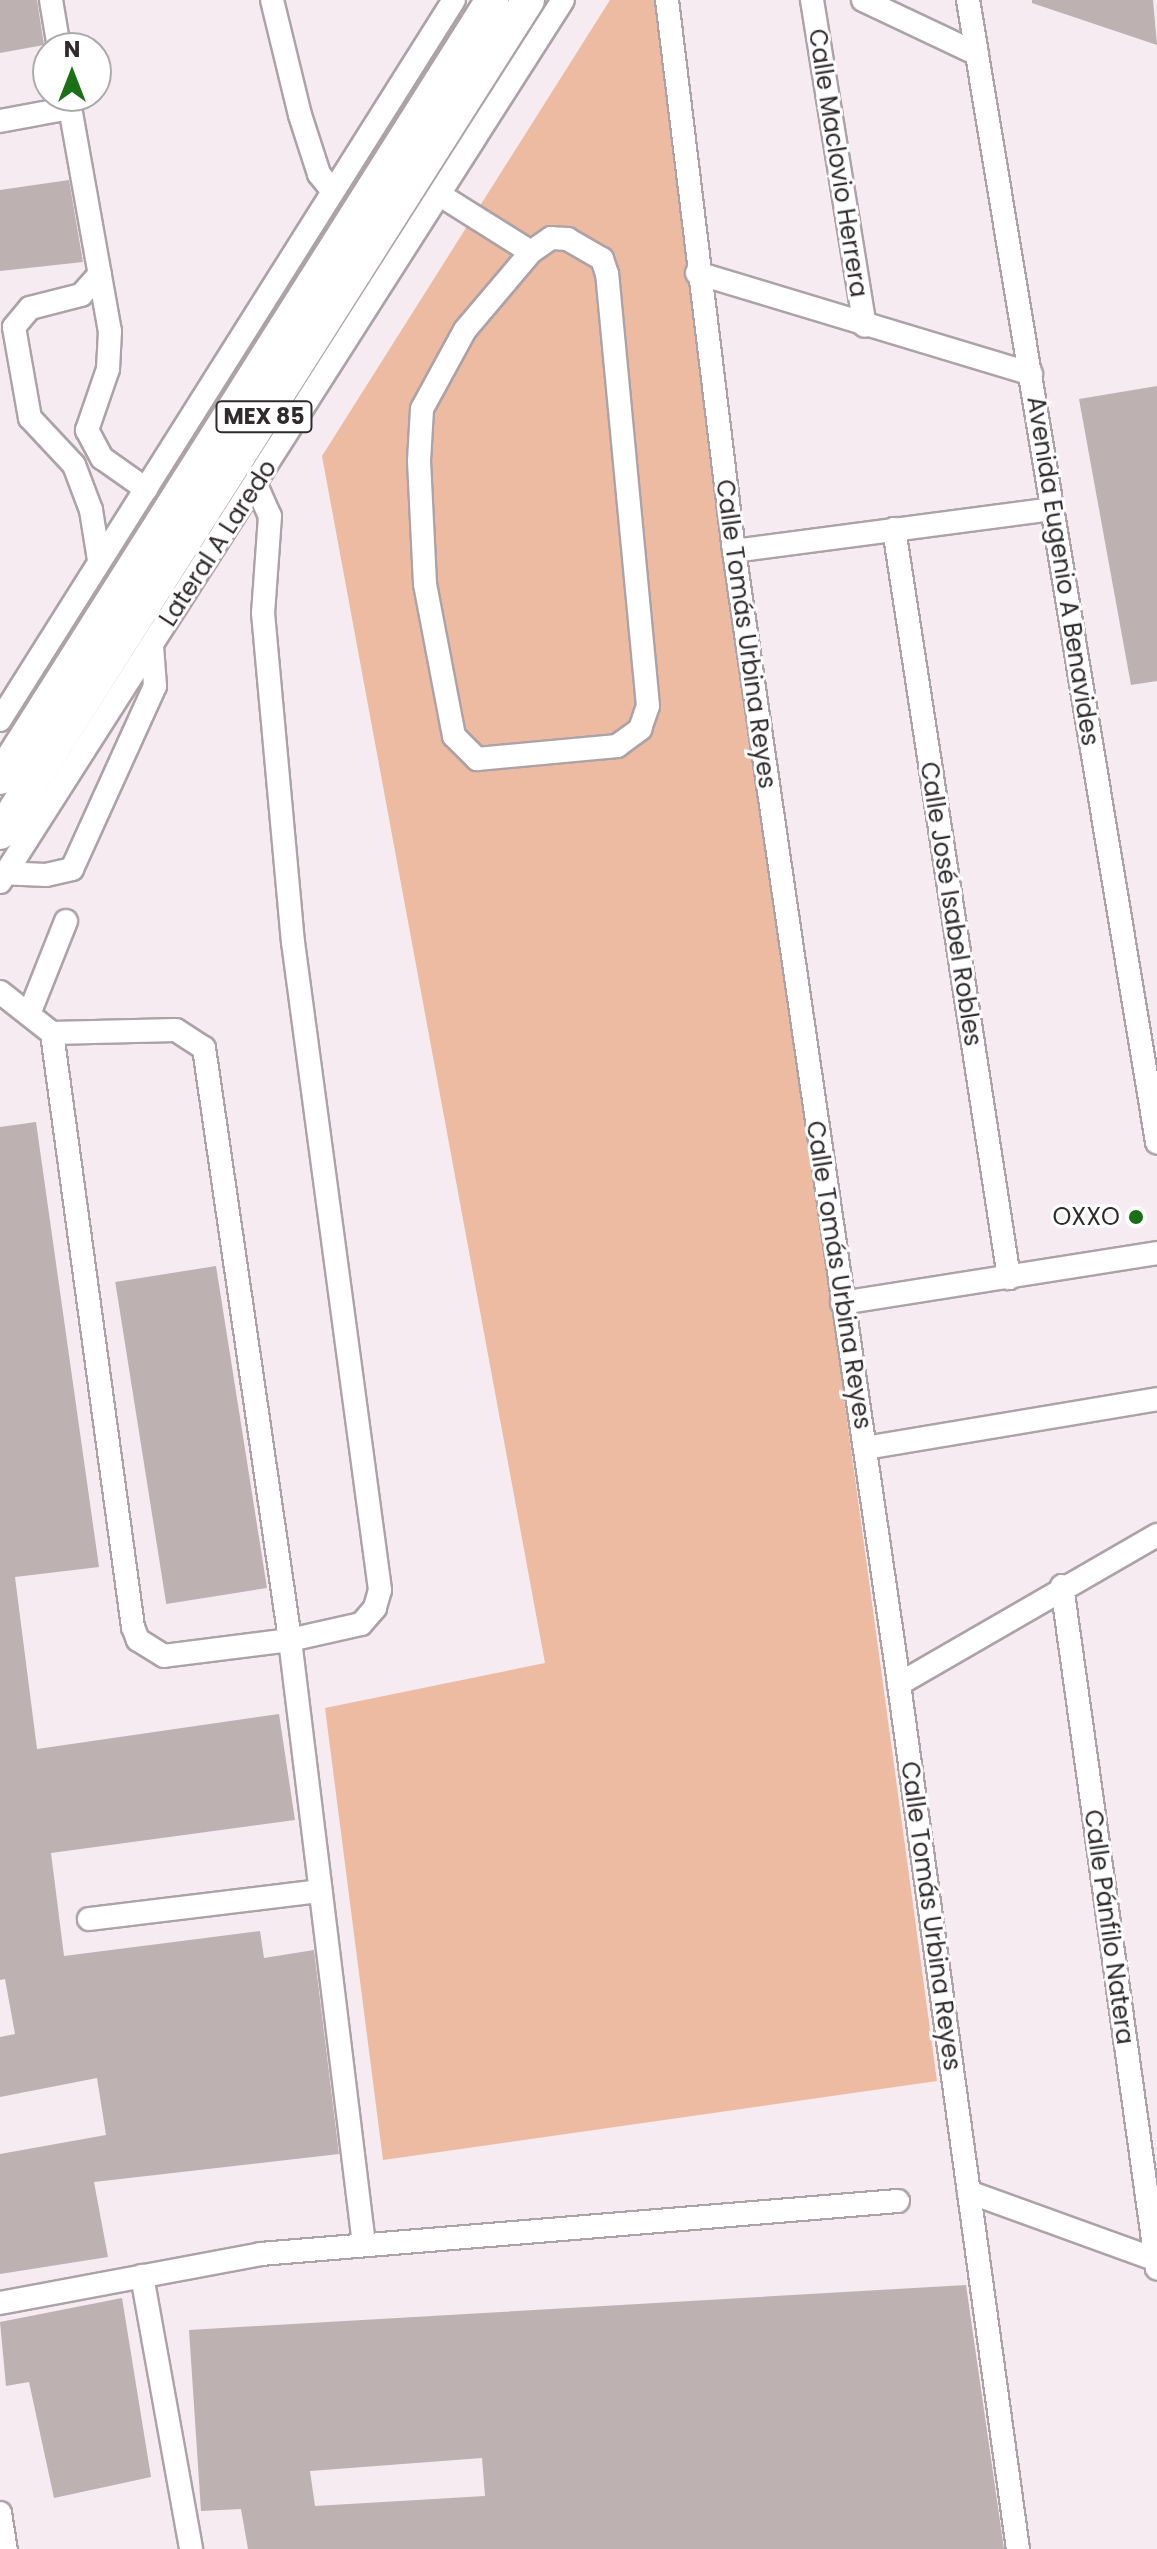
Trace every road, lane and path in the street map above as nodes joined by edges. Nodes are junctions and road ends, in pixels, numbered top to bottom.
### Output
1 (51, 0) edge
2 (272, 0) edge
3 (454, 0) edge
4 (492, 0) edge
5 (528, 0) edge
6 (563, 0) edge
7 (667, 0) edge
8 (812, 0) edge
9 (863, 0) edge
10 (965, 2) edge
11 (56, 32) edge
12 (977, 54) junction
13 (33, 112) edge
14 (71, 112) edge
15 (0, 121) edge
16 (333, 191) junction
17 (440, 195) junction
18 (531, 252) junction
19 (697, 273) junction
20 (100, 274) junction
21 (865, 326) junction
22 (1031, 374) junction
23 (93, 447) junction
24 (74, 465) junction
25 (256, 485) junction
26 (146, 489) junction
27 (1052, 509) junction
28 (894, 529) junction
29 (734, 551) junction
30 (99, 560) junction
31 (152, 646) junction
32 (0, 720) edge
33 (0, 778) edge
34 (0, 833) edge
35 (1, 877) edge
36 (66, 921) dead end
37 (0, 992) edge
38 (29, 1014) junction
39 (52, 1033) junction
40 (1157, 1142) edge
41 (1157, 1253) edge
42 (1009, 1278) junction
43 (842, 1303) junction
44 (1157, 1399) edge
45 (865, 1448) junction
46 (1157, 1535) edge
47 (1062, 1586) junction
48 (290, 1640) junction
49 (899, 1684) junction
50 (320, 1891) junction
51 (89, 1919) dead end
52 (969, 2192) junction
53 (898, 2201) dead end
54 (364, 2244) junction
55 (1157, 2262) edge
56 (142, 2276) junction
57 (0, 2303) edge
58 (0, 2513) edge
59 (6, 2549) edge
60 (191, 2549) edge
61 (1018, 2549) edge

1 - 11 street
2 - 16 street
3 - 16 street
4 - 33 highway, MEX 85
5 - 34 highway, MEX 85
6 - 17 street, Lateral A Laredo
7 - 19 street, Calle Tomás Urbina Reyes
8 - 21 street, Calle Maclovio Herrera
9 - 12 street
10 - 12 street, Avenida Eugenio A Benavides
12 - 22 street, Avenida Eugenio A Benavides
13 - 15 street
14 - 20 street
16 - 26 street
17 - 18 street
17 - 25 street, Lateral A Laredo
18 - 18 street
19 - 21 street
19 - 29 street, Calle Tomás Urbina Reyes
20 - 23 street
20 - 24 street
21 - 22 street
22 - 27 street, Avenida Eugenio A Benavides
23 - 24 street
23 - 26 street
24 - 30 street
25 - 31 street, Lateral A Laredo
25 - 48 street
26 - 30 street
27 - 28 street
27 - 40 street, Avenida Eugenio A Benavides
28 - 29 street
28 - 42 street, Calle José Isabel Robles
29 - 43 street, Calle Tomás Urbina Reyes
30 - 32 street
31 - 35 street, Lateral A Laredo
31 - 35 street
36 - 38 street
37 - 38 street
38 - 39 street
39 - 48 street
39 - 48 street
41 - 42 street
42 - 43 street
43 - 45 street, Calle Tomás Urbina Reyes
44 - 45 street
45 - 49 street, Calle Tomás Urbina Reyes
46 - 47 street
47 - 49 street
47 - 55 street, Calle Pánfilo Natera
48 - 50 street
49 - 52 street, Calle Tomás Urbina Reyes
50 - 51 street
50 - 54 street
52 - 55 street
52 - 61 street, Calle Tomás Urbina Reyes
53 - 54 street
54 - 56 street
56 - 57 street
56 - 60 street
58 - 59 street

